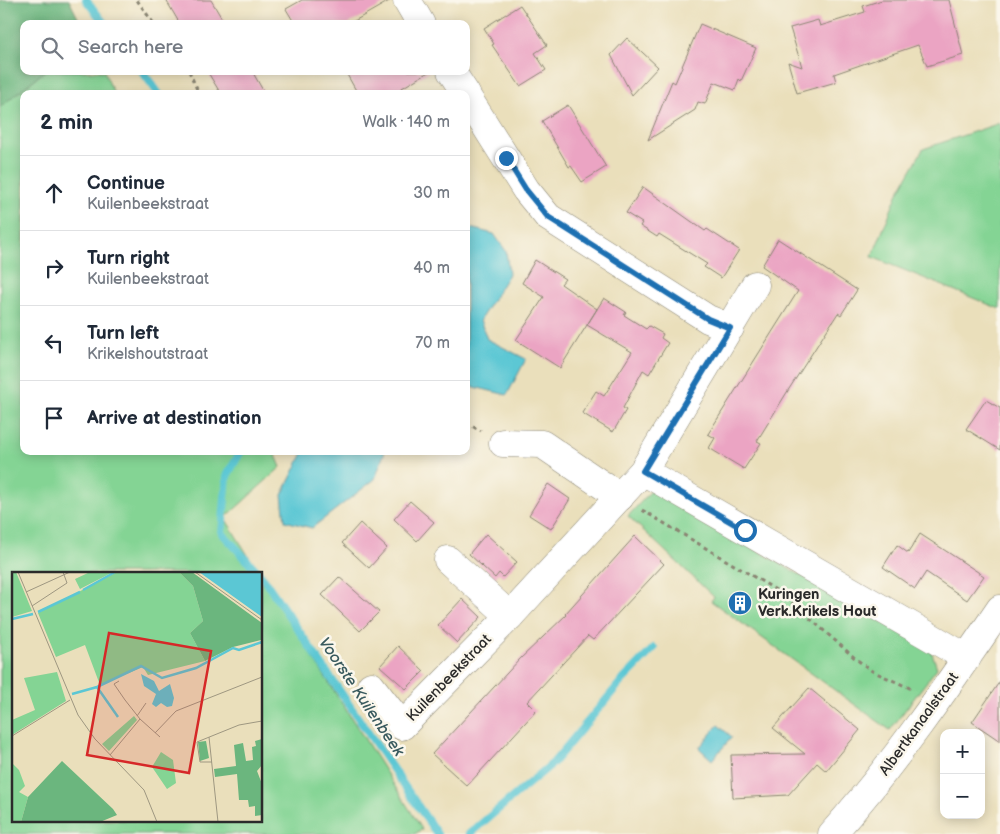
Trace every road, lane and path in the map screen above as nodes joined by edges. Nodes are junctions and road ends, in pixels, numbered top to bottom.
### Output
1 (137, 0) edge
2 (407, 0) edge
3 (151, 20) edge
4 (420, 20) edge
5 (191, 75) edge
6 (454, 75) edge
7 (197, 90) edge
8 (463, 90) edge
9 (470, 100) edge
10 (755, 285) dead end
11 (730, 328) junction
12 (503, 443) dead end
13 (643, 471) junction
14 (620, 497) junction
15 (448, 560) dead end
16 (1000, 609) edge
17 (510, 616) junction
18 (967, 658) junction
19 (371, 686) dead end
20 (937, 700) junction
21 (832, 834) edge

1 - 3 path
2 - 4 street
5 - 7 path
6 - 8 street
9 - 11 street
10 - 11 street, Kuilenbeekstraat
11 - 13 street, Kuilenbeekstraat
12 - 14 street
13 - 14 street, Kuilenbeekstraat
13 - 18 street
14 - 17 street, Kuilenbeekstraat
14 - 20 path
15 - 17 street
16 - 18 street, Albertkanaalstraat
17 - 19 street, Kuilenbeekstraat
18 - 20 street, Albertkanaalstraat
20 - 21 street, Albertkanaalstraat

